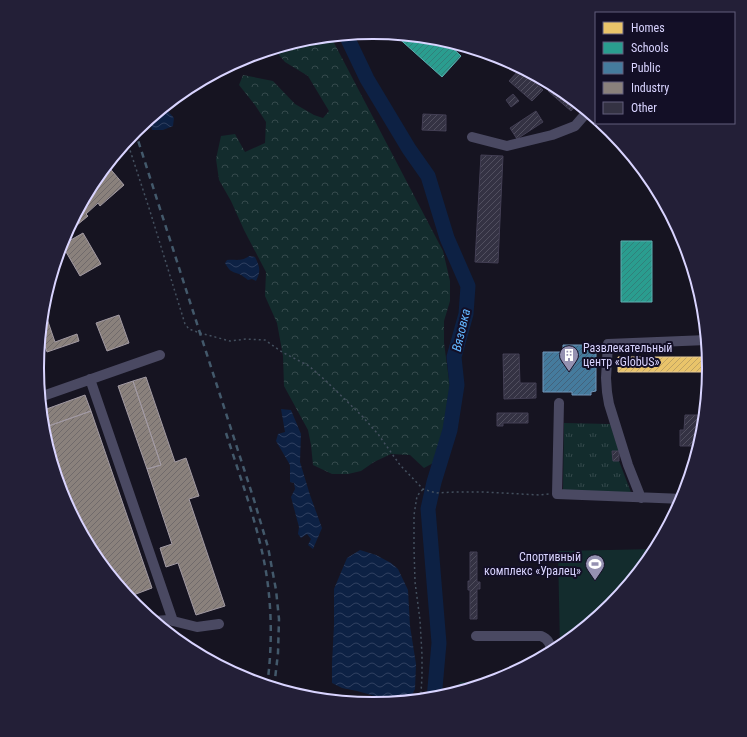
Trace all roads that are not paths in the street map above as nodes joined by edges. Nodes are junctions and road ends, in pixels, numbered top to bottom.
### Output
1 (584, 115) edge
2 (472, 137) dead end
3 (701, 340) edge
4 (160, 355) dead end
5 (90, 380) junction
6 (45, 395) edge
7 (559, 403) dead end
8 (641, 498) junction
9 (676, 499) edge
10 (161, 620) edge
11 (173, 621) junction
12 (218, 624) dead end
13 (476, 636) dead end
14 (550, 646) edge

1 - 2 lane
3 - 8 lane
4 - 5 lane
5 - 6 lane
5 - 11 lane
7 - 8 lane
8 - 9 lane
10 - 11 lane
11 - 12 lane
13 - 14 lane

